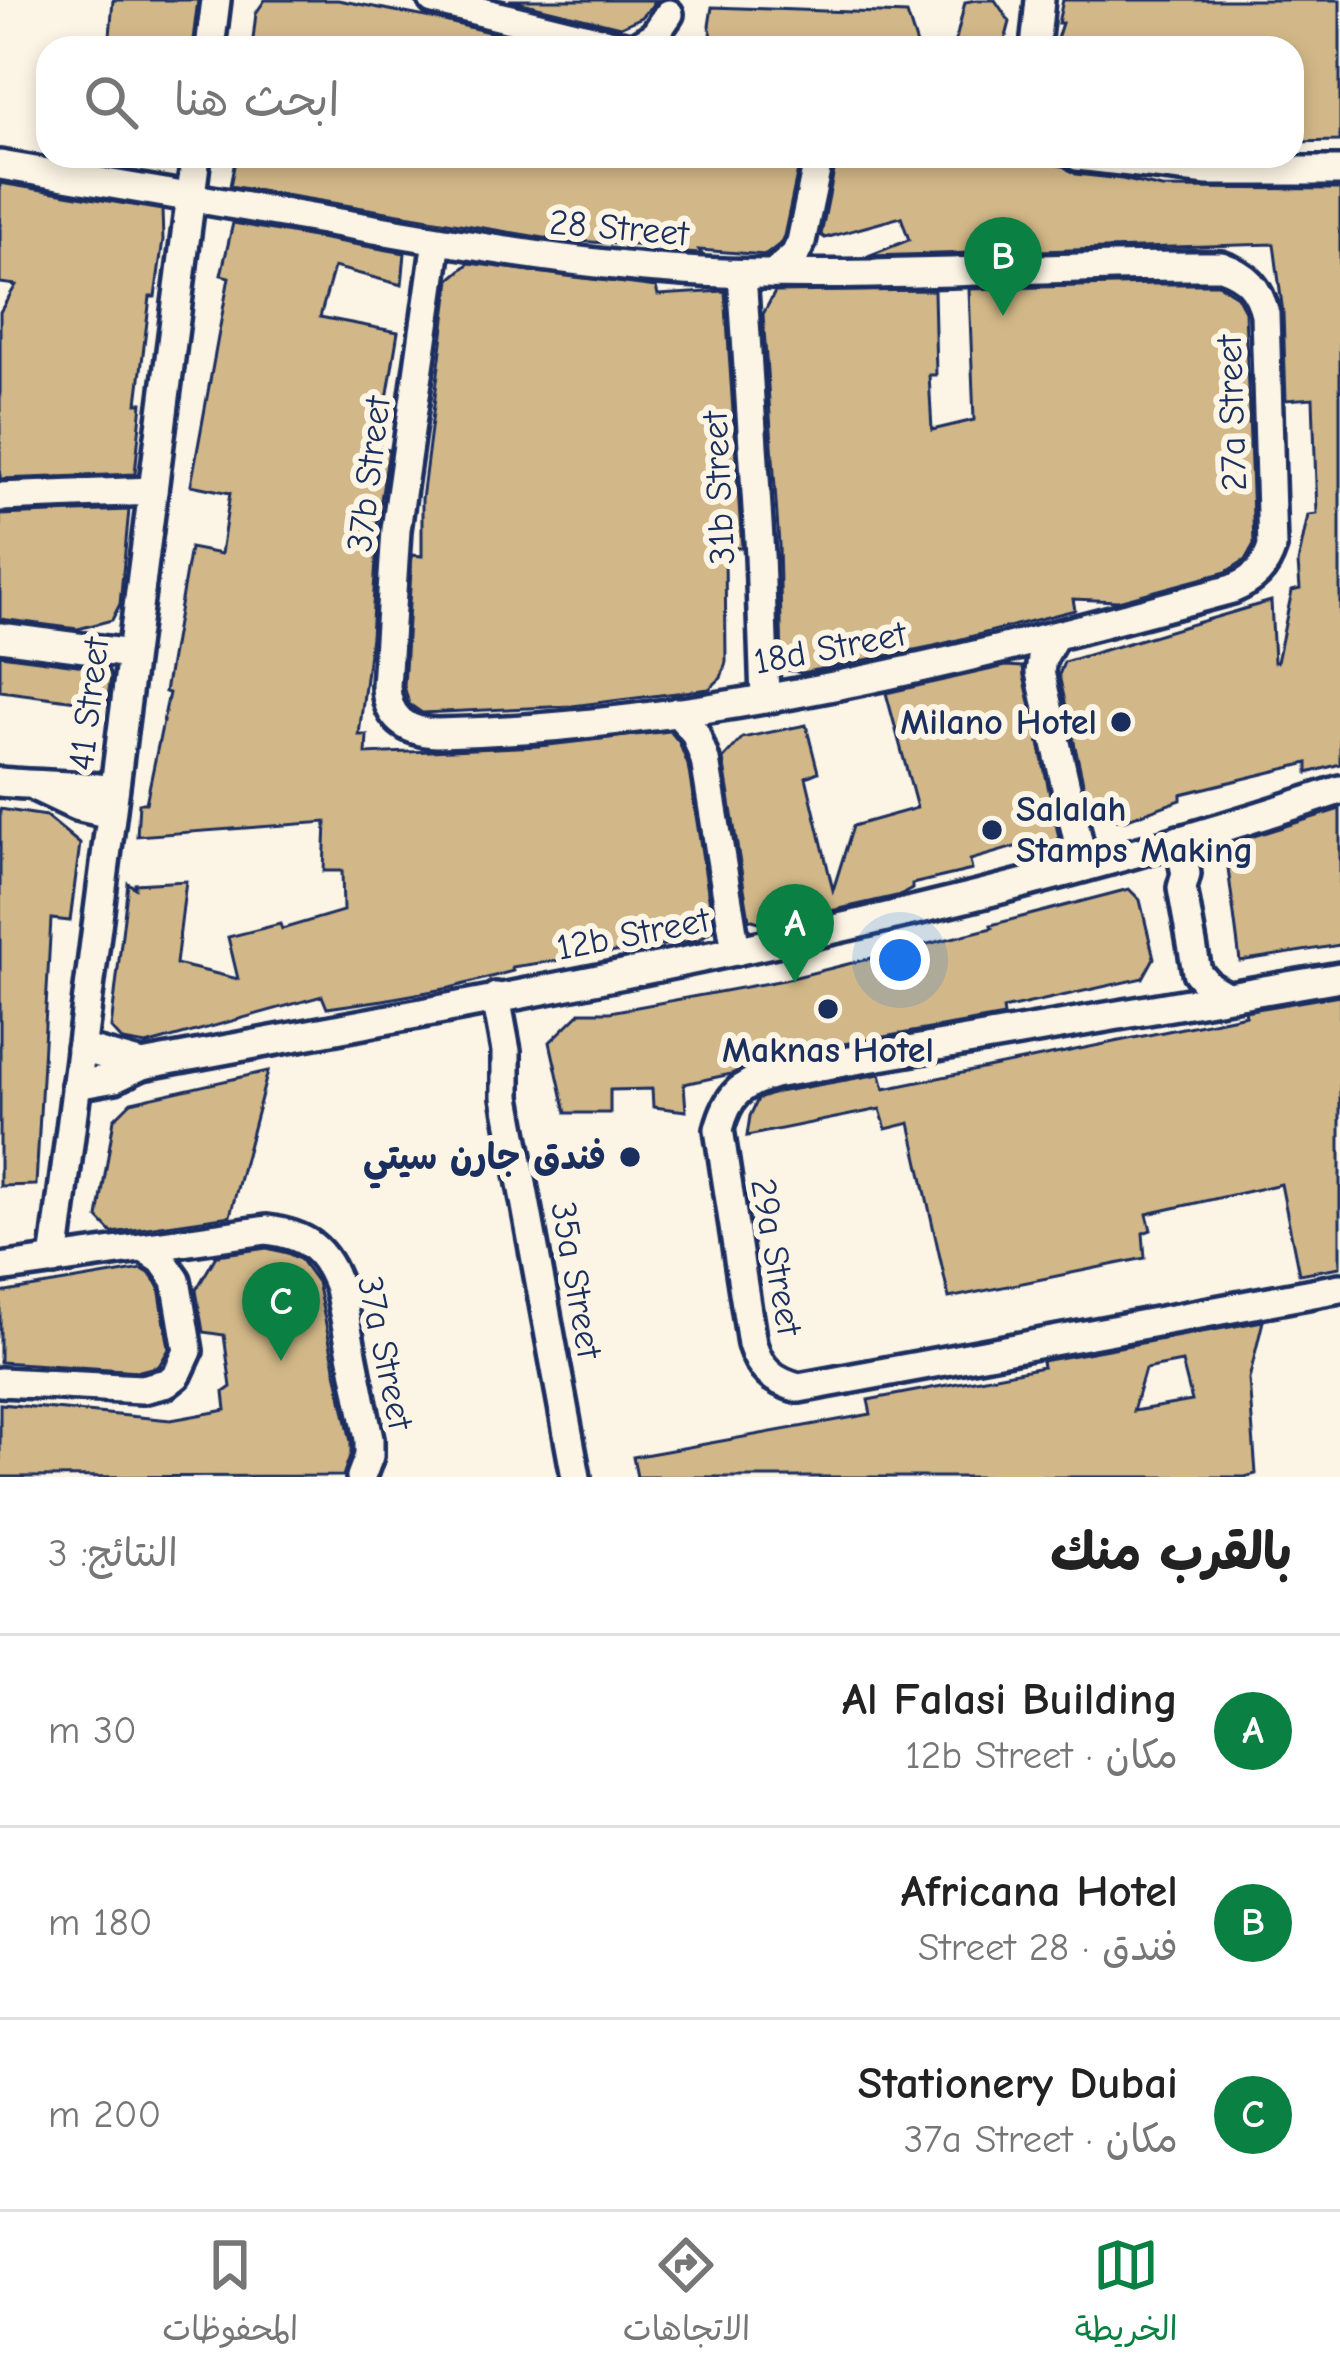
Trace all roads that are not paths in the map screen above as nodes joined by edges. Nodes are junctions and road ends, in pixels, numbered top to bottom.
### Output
1 (216, 0) edge
2 (433, 0) edge
3 (1040, 0) edge
4 (670, 7) edge
5 (212, 36) edge
6 (582, 36) edge
7 (654, 36) edge
8 (1036, 36) edge
9 (0, 165) edge
10 (194, 168) edge
11 (817, 168) edge
12 (1189, 168) edge
13 (1340, 171) edge
14 (190, 197) junction
15 (805, 228) junction
16 (437, 240) junction
17 (1238, 272) joint
18 (742, 274) junction
19 (773, 274) junction
20 (841, 274) junction
21 (153, 491) junction
22 (0, 497) edge
23 (1268, 561) joint
24 (0, 637) edge
25 (1054, 637) junction
26 (131, 654) junction
27 (764, 699) junction
28 (677, 712) junction
29 (394, 717) joint
30 (0, 782) edge
31 (1340, 790) edge
32 (113, 802) junction
33 (1171, 842) junction
34 (1084, 868) junction
35 (736, 951) junction
36 (1197, 971) junction
37 (1340, 977) edge
38 (1226, 996) junction
39 (487, 999) junction
40 (1178, 1004) junction
41 (81, 1048) junction
42 (142, 1065) junction
43 (76, 1085) junction
44 (197, 1241) junction
45 (146, 1249) junction
46 (53, 1261) junction
47 (0, 1268) edge
48 (176, 1280) junction
49 (1340, 1288) edge
50 (0, 1382) edge
51 (361, 1477) edge
52 (575, 1477) edge

1 - 5 street
2 - 6 street
3 - 8 street
4 - 7 street
9 - 14 street, 28 Street
10 - 14 street, 41 Street
11 - 15 street
12 - 13 street
14 - 16 street, 28 Street
14 - 21 street, 41 Street
15 - 19 street
15 - 20 street
16 - 18 street, 28 Street
16 - 29 street, 37b Street
17 - 20 street, 28 Street
17 - 23 street, 27a Street
18 - 19 street, 28 Street
18 - 27 street, 31b Street
19 - 20 street, 28 Street
21 - 22 street
21 - 26 street, 41 Street
23 - 25 street, 18d Street
24 - 26 street
25 - 27 street, 18d Street
25 - 34 street
26 - 32 street, 41 Street
27 - 28 street, 18d Street
28 - 29 street, 18d Street
28 - 35 street
30 - 32 street
31 - 33 street, 12b Street
32 - 41 street, 41 Street
33 - 34 street, 12b Street
33 - 36 street
34 - 35 street, 12b Street
35 - 39 street, 12b Street
36 - 38 street
36 - 40 street
37 - 38 street, 29a Street
38 - 40 street, 29a Street
39 - 42 street, 12b Street
39 - 52 street, 35a Street
40 - 49 street, 29a Street
41 - 42 street, 12b Street
41 - 43 street, 41 Street
42 - 43 street, 12b Street
43 - 46 street, 41 Street
44 - 45 street, 37a Street
44 - 48 street
44 - 51 street, 37a Street
45 - 46 street, 37a Street
45 - 48 street
46 - 47 street, 37a Street
48 - 50 street

